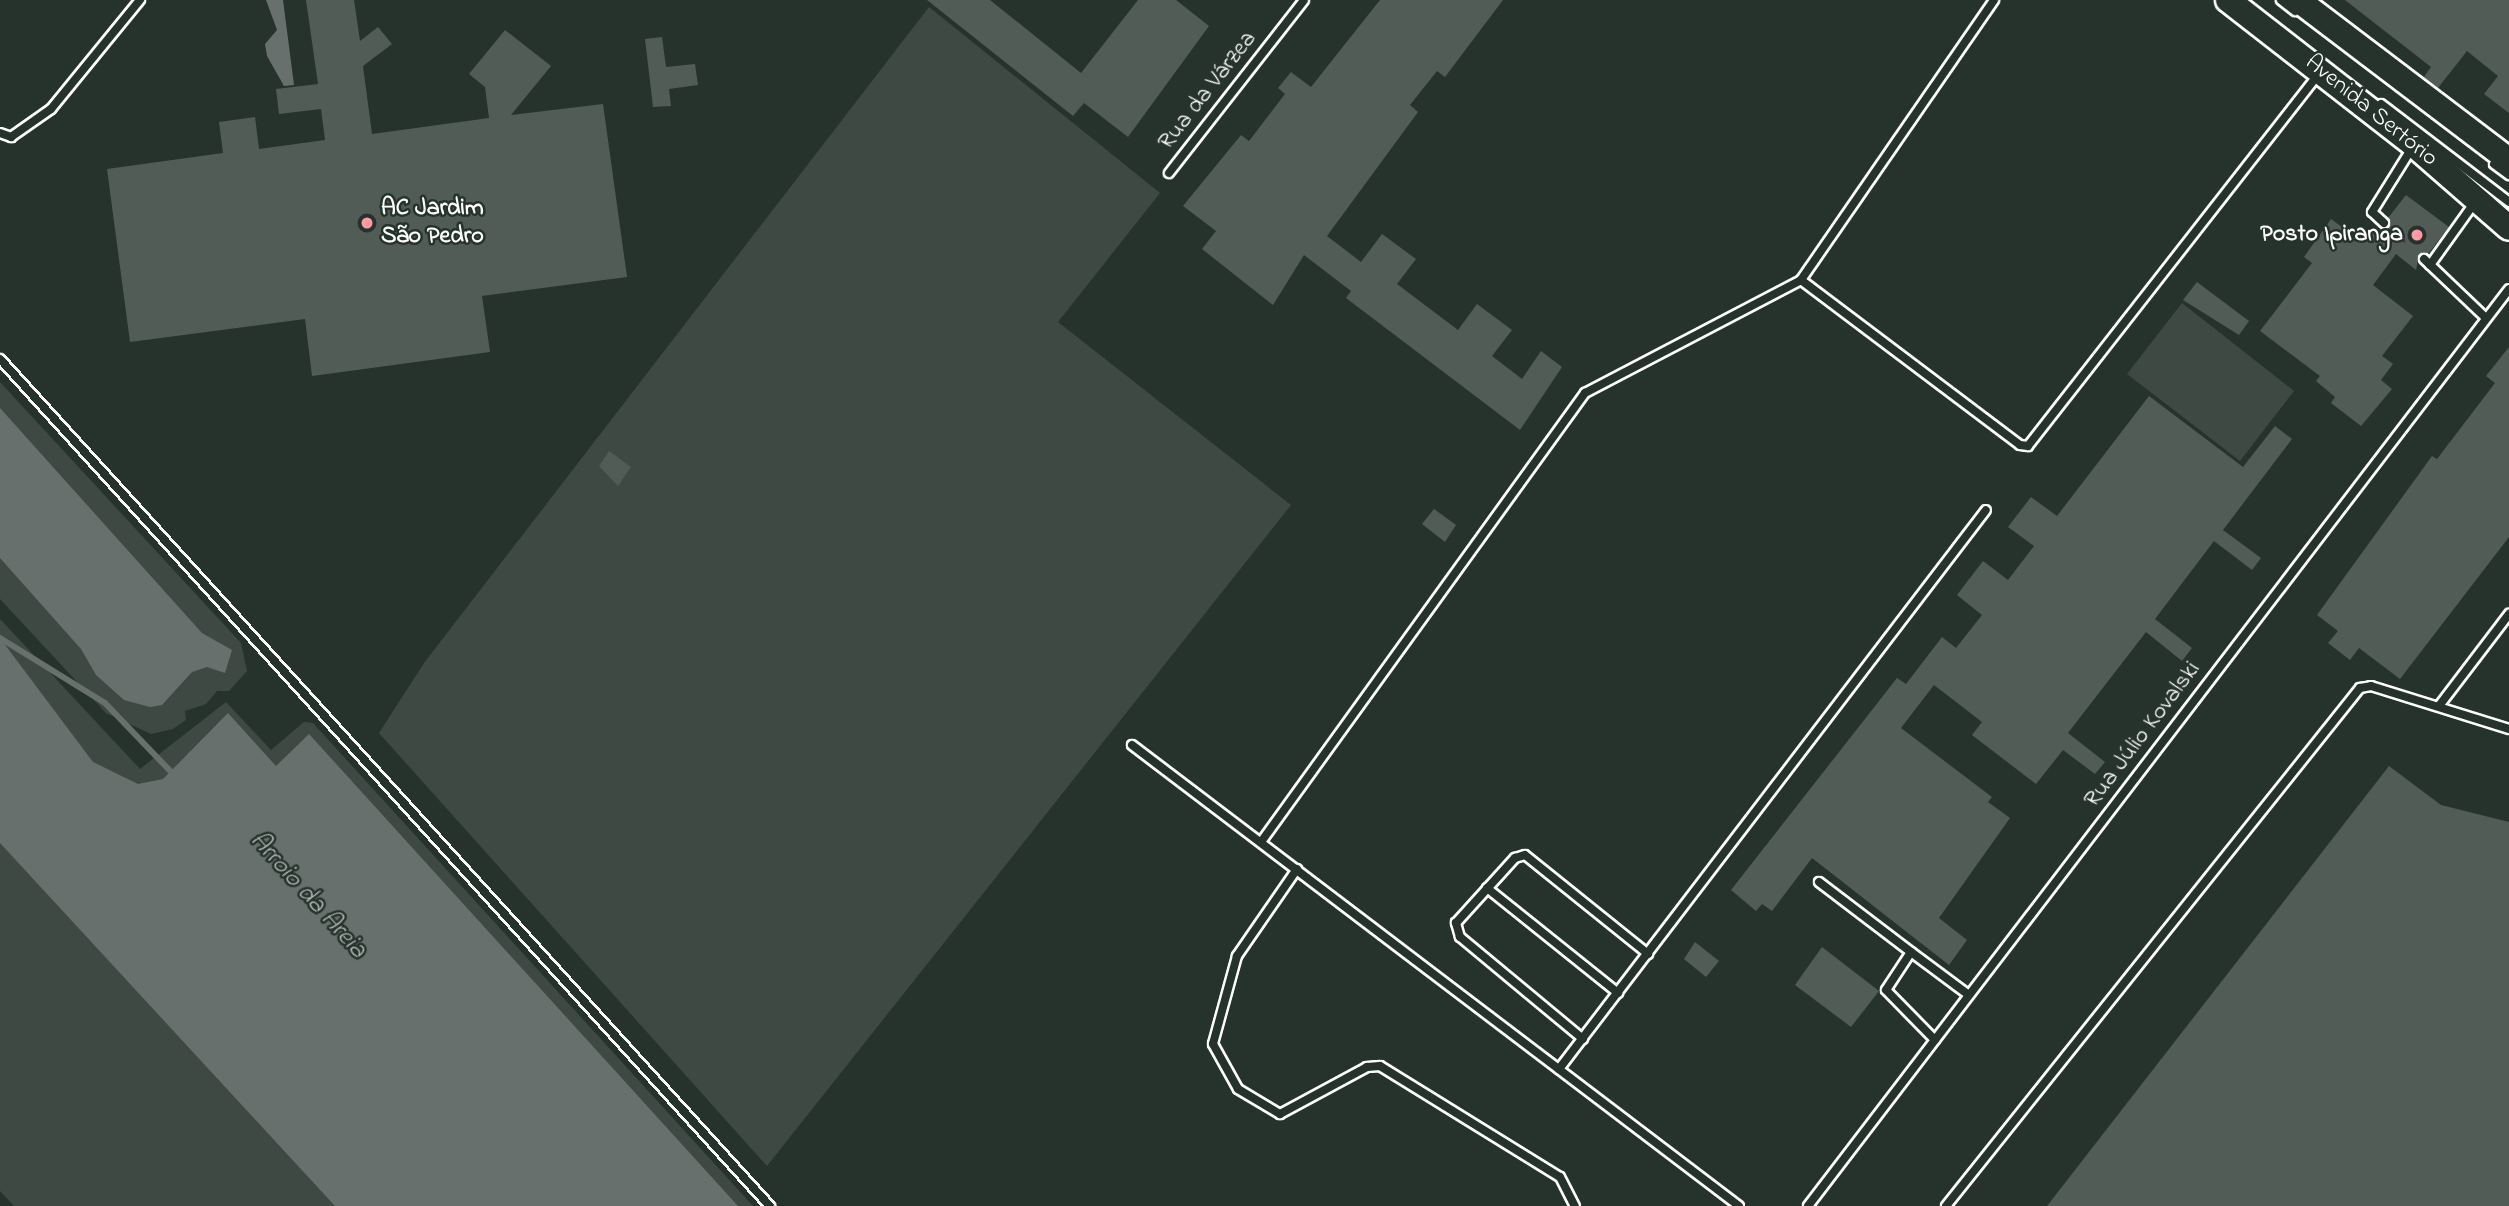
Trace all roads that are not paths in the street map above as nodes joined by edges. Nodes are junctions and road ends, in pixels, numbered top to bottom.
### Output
1 (141, 0) edge
2 (1304, 0) edge
3 (1994, 0) edge
4 (2228, 0) edge
5 (2246, 0) edge
6 (2281, 0) edge
7 (2303, 8) edge
8 (2321, 71) junction
9 (0, 133) edge
10 (2414, 145) junction
11 (2509, 160) edge
12 (1169, 173) dead end
13 (2509, 175) edge
14 (2478, 197) junction
15 (2509, 202) edge
16 (2384, 223) dead end
17 (2509, 228) edge
18 (1801, 280) junction
19 (2509, 289) edge
20 (2486, 317) junction
21 (0, 359) edge
22 (1986, 510) dead end
23 (2509, 614) edge
24 (2439, 706) junction
25 (2509, 729) edge
26 (1132, 745) dead end
27 (1261, 842) junction
28 (1297, 869) junction
29 (1819, 882) dead end
30 (1487, 888) junction
31 (1911, 953) junction
32 (1648, 954) junction
33 (1618, 993) junction
34 (1969, 995) junction
35 (1583, 1038) junction
36 (1935, 1040) junction
37 (1559, 1069) junction
38 (769, 1206) edge
39 (1575, 1206) edge
40 (1739, 1206) edge
41 (1808, 1206) edge
42 (1946, 1206) edge

1 - 9 lane
2 - 12 lane, Rua da Várzea
3 - 18 lane
4 - 8 main road, Avenida Sertório
5 - 15 lane
6 - 7 lane
7 - 11 main road, Avenida Sertório
7 - 13 lane
8 - 10 main road, Avenida Sertório
8 - 18 lane
10 - 14 main road, Avenida Sertório
10 - 16 lane
14 - 17 main road, Avenida Sertório
14 - 20 lane
18 - 27 lane
19 - 20 lane, Rua Júlio Kovalski
20 - 34 lane, Rua Júlio Kovalski
21 - 38 lane
22 - 32 lane
23 - 24 lane
24 - 25 lane
24 - 42 lane
26 - 27 lane
27 - 28 lane
28 - 37 lane
28 - 39 lane
29 - 31 lane
30 - 32 lane
30 - 33 lane
30 - 35 lane
31 - 34 lane
31 - 36 lane
32 - 33 lane
33 - 35 lane
34 - 36 lane, Rua Júlio Kovalski
35 - 37 lane
36 - 41 lane, Rua Júlio Kovalski
37 - 40 lane

